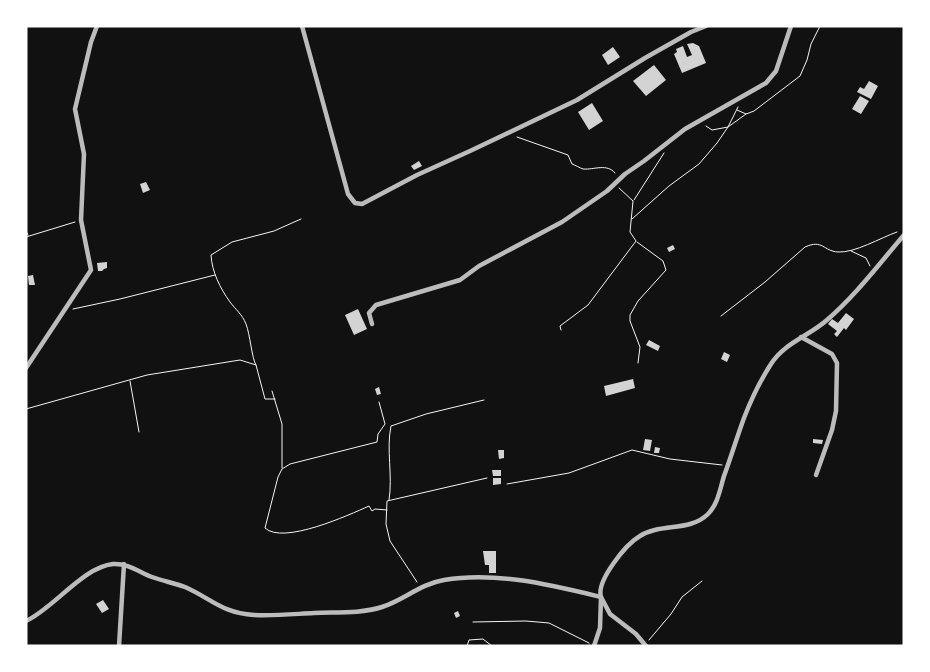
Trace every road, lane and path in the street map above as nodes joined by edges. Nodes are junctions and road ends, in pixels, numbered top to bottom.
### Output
1 (97, 26) edge
2 (302, 26) edge
3 (706, 26) edge
4 (791, 26) edge
5 (820, 26) edge
6 (741, 97) junction
7 (737, 110) junction
8 (746, 114) junction
9 (699, 121) junction
10 (728, 127) junction
11 (510, 132) junction
12 (667, 149) dead end
13 (616, 182) junction
14 (633, 201) junction
15 (301, 219) dead end
16 (632, 219) junction
17 (81, 222) junction
18 (26, 231) edge
19 (904, 235) edge
20 (27, 237) edge
21 (636, 241) junction
22 (851, 250) junction
23 (871, 274) junction
24 (215, 275) junction
25 (65, 310) junction
26 (721, 316) dead end
27 (372, 324) dead end
28 (561, 330) dead end
29 (801, 338) junction
30 (638, 363) dead end
31 (256, 365) junction
32 (26, 368) edge
33 (130, 381) junction
34 (272, 391) dead end
35 (275, 399) junction
36 (484, 400) dead end
37 (379, 402) dead end
38 (26, 409) edge
39 (139, 432) dead end
40 (728, 467) junction
41 (282, 469) junction
42 (816, 475) dead end
43 (488, 478) dead end
44 (507, 484) dead end
45 (389, 500) junction
46 (387, 510) junction
47 (124, 564) junction
48 (702, 581) dead end
49 (420, 587) junction
50 (600, 598) junction
51 (26, 621) edge
52 (473, 622) dead end
53 (594, 645) edge
54 (645, 645) edge
55 (119, 646) edge
56 (467, 646) edge
57 (492, 646) edge

1 - 17 street
2 - 11 street
3 - 11 street
4 - 6 street
5 - 8 path
6 - 7 path
6 - 9 street
7 - 8 path
7 - 10 path
8 - 10 path
9 - 10 path
9 - 13 street
10 - 16 path
11 - 13 path
12 - 14 path
13 - 14 path
13 - 27 street
14 - 16 path
15 - 24 path
16 - 21 path
17 - 20 path
17 - 25 street
18 - 20 path
19 - 22 path
19 - 23 street
21 - 28 path
21 - 30 path
22 - 23 path
22 - 26 path
23 - 29 street
24 - 25 path
24 - 31 path
25 - 32 street
29 - 40 street
29 - 42 street
31 - 33 path
31 - 35 path
33 - 38 path
33 - 39 path
34 - 35 path
35 - 41 path
36 - 45 path
37 - 41 path
40 - 44 path
40 - 50 street
41 - 46 path
43 - 45 path
45 - 46 path
46 - 49 path
47 - 49 street
47 - 51 street
47 - 55 street
48 - 54 path
49 - 50 street
50 - 53 street
50 - 54 street
52 - 53 path
56 - 57 path

